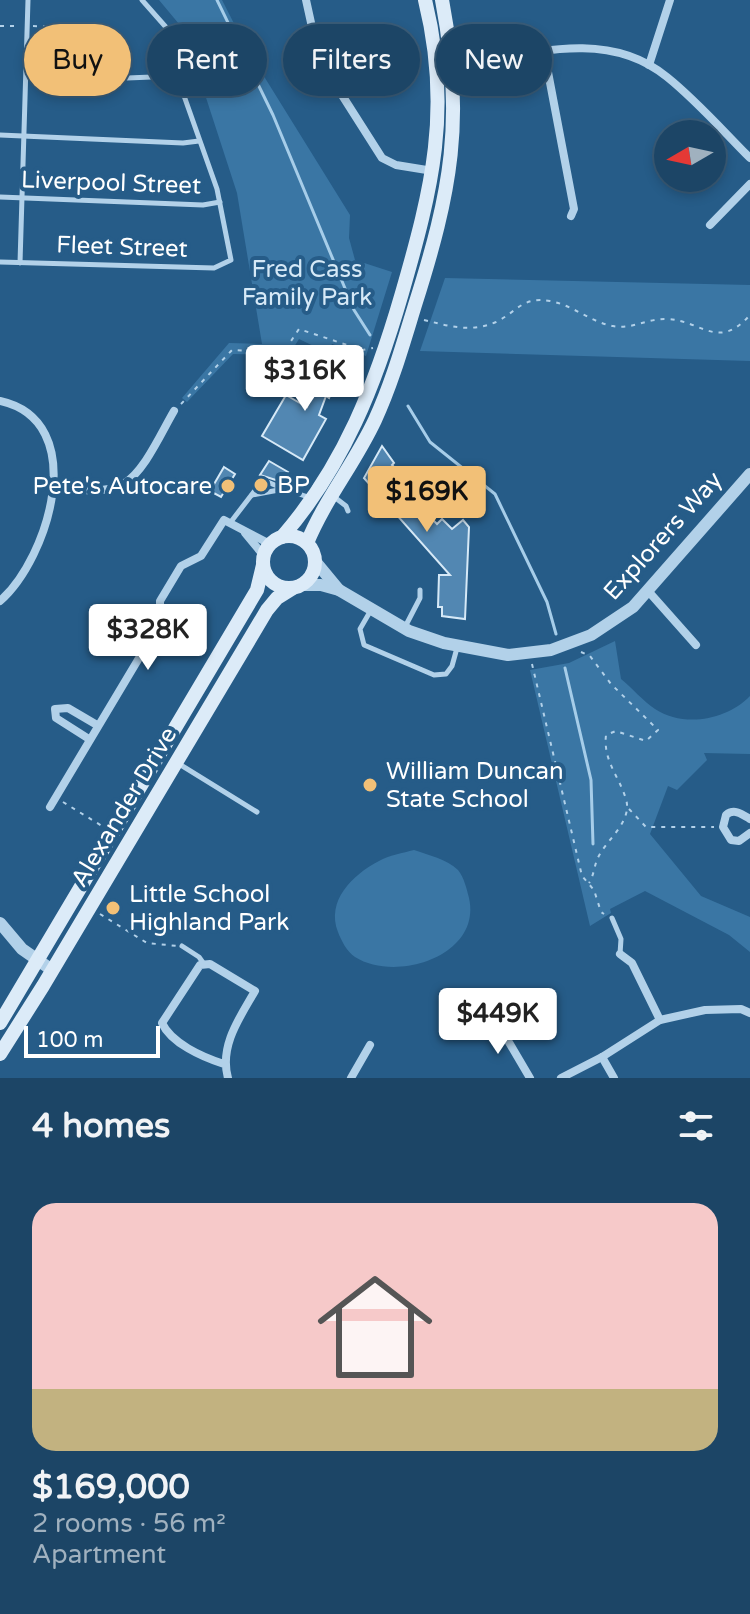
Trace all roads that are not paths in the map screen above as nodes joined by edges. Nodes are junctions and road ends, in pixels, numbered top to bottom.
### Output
1 (28, 0) edge
2 (142, 0) edge
3 (306, 0) edge
4 (425, 0) edge
5 (442, 0) edge
6 (670, 0) edge
7 (163, 24) edge
8 (446, 24) edge
9 (552, 50) edge
10 (649, 65) junction
11 (436, 70) edge
12 (552, 93) edge
13 (184, 96) edge
14 (438, 96) edge
15 (453, 96) edge
16 (0, 135) edge
17 (24, 136) junction
18 (199, 141) junction
19 (750, 158) edge
20 (434, 171) junction
21 (750, 184) edge
22 (0, 197) edge
23 (23, 198) junction
24 (220, 202) junction
25 (571, 216) dead end
26 (710, 225) dead end
27 (0, 262) edge
28 (20, 263) junction
29 (0, 401) edge
30 (174, 411) road end
31 (750, 474) edge
32 (52, 488) junction
33 (284, 489) junction
34 (251, 495) junction
35 (332, 495) junction
36 (313, 499) junction
37 (348, 511) dead end
38 (230, 523) junction
39 (307, 543) junction
40 (270, 550) junction
41 (315, 561) junction
42 (297, 587) junction
43 (339, 590) junction
44 (420, 590) dead end
45 (649, 592) junction
46 (0, 601) edge
47 (371, 610) junction
48 (404, 628) junction
49 (696, 645) dead end
50 (457, 647) junction
51 (97, 725) junction
52 (89, 739) junction
53 (176, 762) junction
54 (50, 807) dead end
55 (257, 812) dead end
56 (750, 819) edge
57 (750, 833) edge
58 (134, 835) junction
59 (94, 861) junction
60 (612, 918) road end
61 (0, 923) edge
62 (182, 946) road end
63 (620, 954) joint
64 (36, 959) junction
65 (204, 964) junction
66 (52, 970) junction
67 (750, 1013) edge
68 (494, 1017) dead end
69 (660, 1020) junction
70 (0, 1023) edge
71 (370, 1045) dead end
72 (0, 1054) edge
73 (602, 1057) junction
74 (224, 1064) junction
75 (228, 1078) edge
76 (351, 1078) edge
77 (530, 1078) edge
78 (561, 1078) edge
79 (614, 1078) edge

1 - 17 lane
2 - 7 lane
3 - 20 street
4 - 11 main road, Alexander Drive
5 - 8 main road
6 - 10 street
9 - 10 street
10 - 19 street
12 - 25 street
13 - 18 lane
14 - 20 main road, Alexander Drive
15 - 35 main road
16 - 17 lane
17 - 18 lane
17 - 23 lane
18 - 24 lane
20 - 36 main road, Alexander Drive
21 - 26 street
22 - 23 lane, Liverpool Street
23 - 24 lane, Liverpool Street
23 - 28 lane
24 - 28 lane, Fleet Street
27 - 28 lane, Fleet Street
29 - 32 street
30 - 32 street
31 - 45 street, Explorers Way
32 - 46 street
33 - 34 lane
33 - 34 lane
33 - 36 lane
34 - 38 lane
35 - 37 lane
35 - 39 main road
36 - 40 main road, Alexander Drive
38 - 40 street
38 - 51 street
39 - 40 main road
39 - 41 main road
40 - 42 main road
40 - 59 main road, Alexander Drive
41 - 42 main road
41 - 43 street, Explorers Way
42 - 43 street, Explorers Way
42 - 53 main road, Alexander Drive
43 - 47 street, Explorers Way
44 - 48 lane
45 - 49 street
45 - 50 street, Explorers Way
47 - 48 street, Explorers Way
47 - 50 lane
48 - 50 street, Explorers Way
51 - 52 street
51 - 52 street
52 - 54 street
53 - 55 lane
53 - 58 main road, Alexander Drive
56 - 57 street
58 - 59 main road
58 - 66 main road, Alexander Drive
59 - 64 main road, Alexander Drive
60 - 63 lane
61 - 64 street
62 - 65 lane
63 - 69 street
64 - 66 street
64 - 70 main road, Alexander Drive
65 - 74 street
65 - 74 street
66 - 72 main road, Alexander Drive
67 - 69 street
68 - 77 street
69 - 73 street
71 - 76 street
73 - 78 street
73 - 79 street
74 - 75 street

